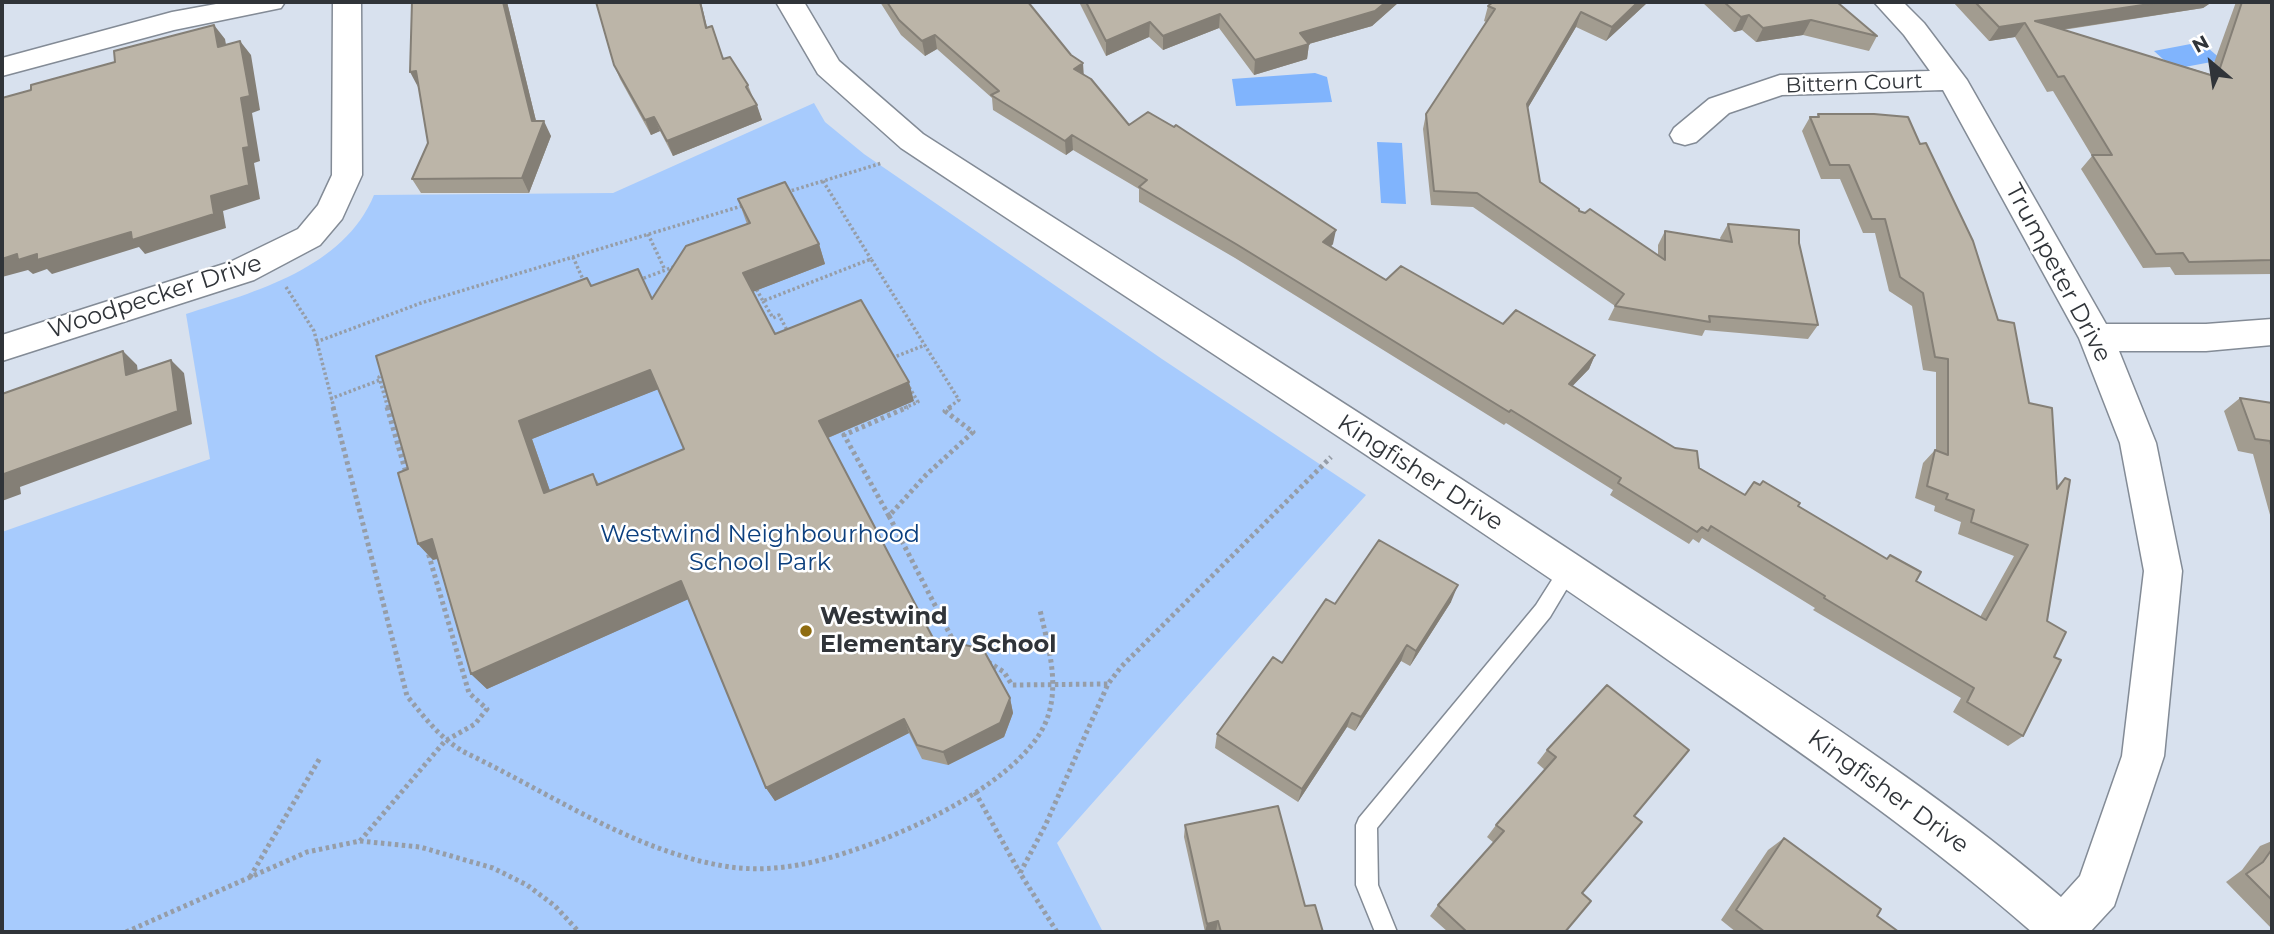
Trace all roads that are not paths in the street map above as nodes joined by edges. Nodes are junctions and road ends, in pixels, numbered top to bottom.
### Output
1 (271, 2) edge
2 (347, 2) edge
3 (790, 2) edge
4 (1888, 2) edge
5 (2, 67) edge
6 (1952, 80) junction
7 (1685, 135) dead end
8 (2272, 332) edge
9 (2096, 337) junction
10 (2, 348) edge
11 (1569, 570) junction
12 (2064, 930) edge
13 (1386, 932) edge

1 - 5 street
2 - 10 street, Woodpecker Drive
3 - 11 street, Kingfisher Drive
4 - 6 street, Trumpeter Drive
6 - 7 street, Bittern Court
6 - 9 street, Trumpeter Drive
8 - 9 street
9 - 12 street, Trumpeter Drive
11 - 12 street, Kingfisher Drive
11 - 13 lane

